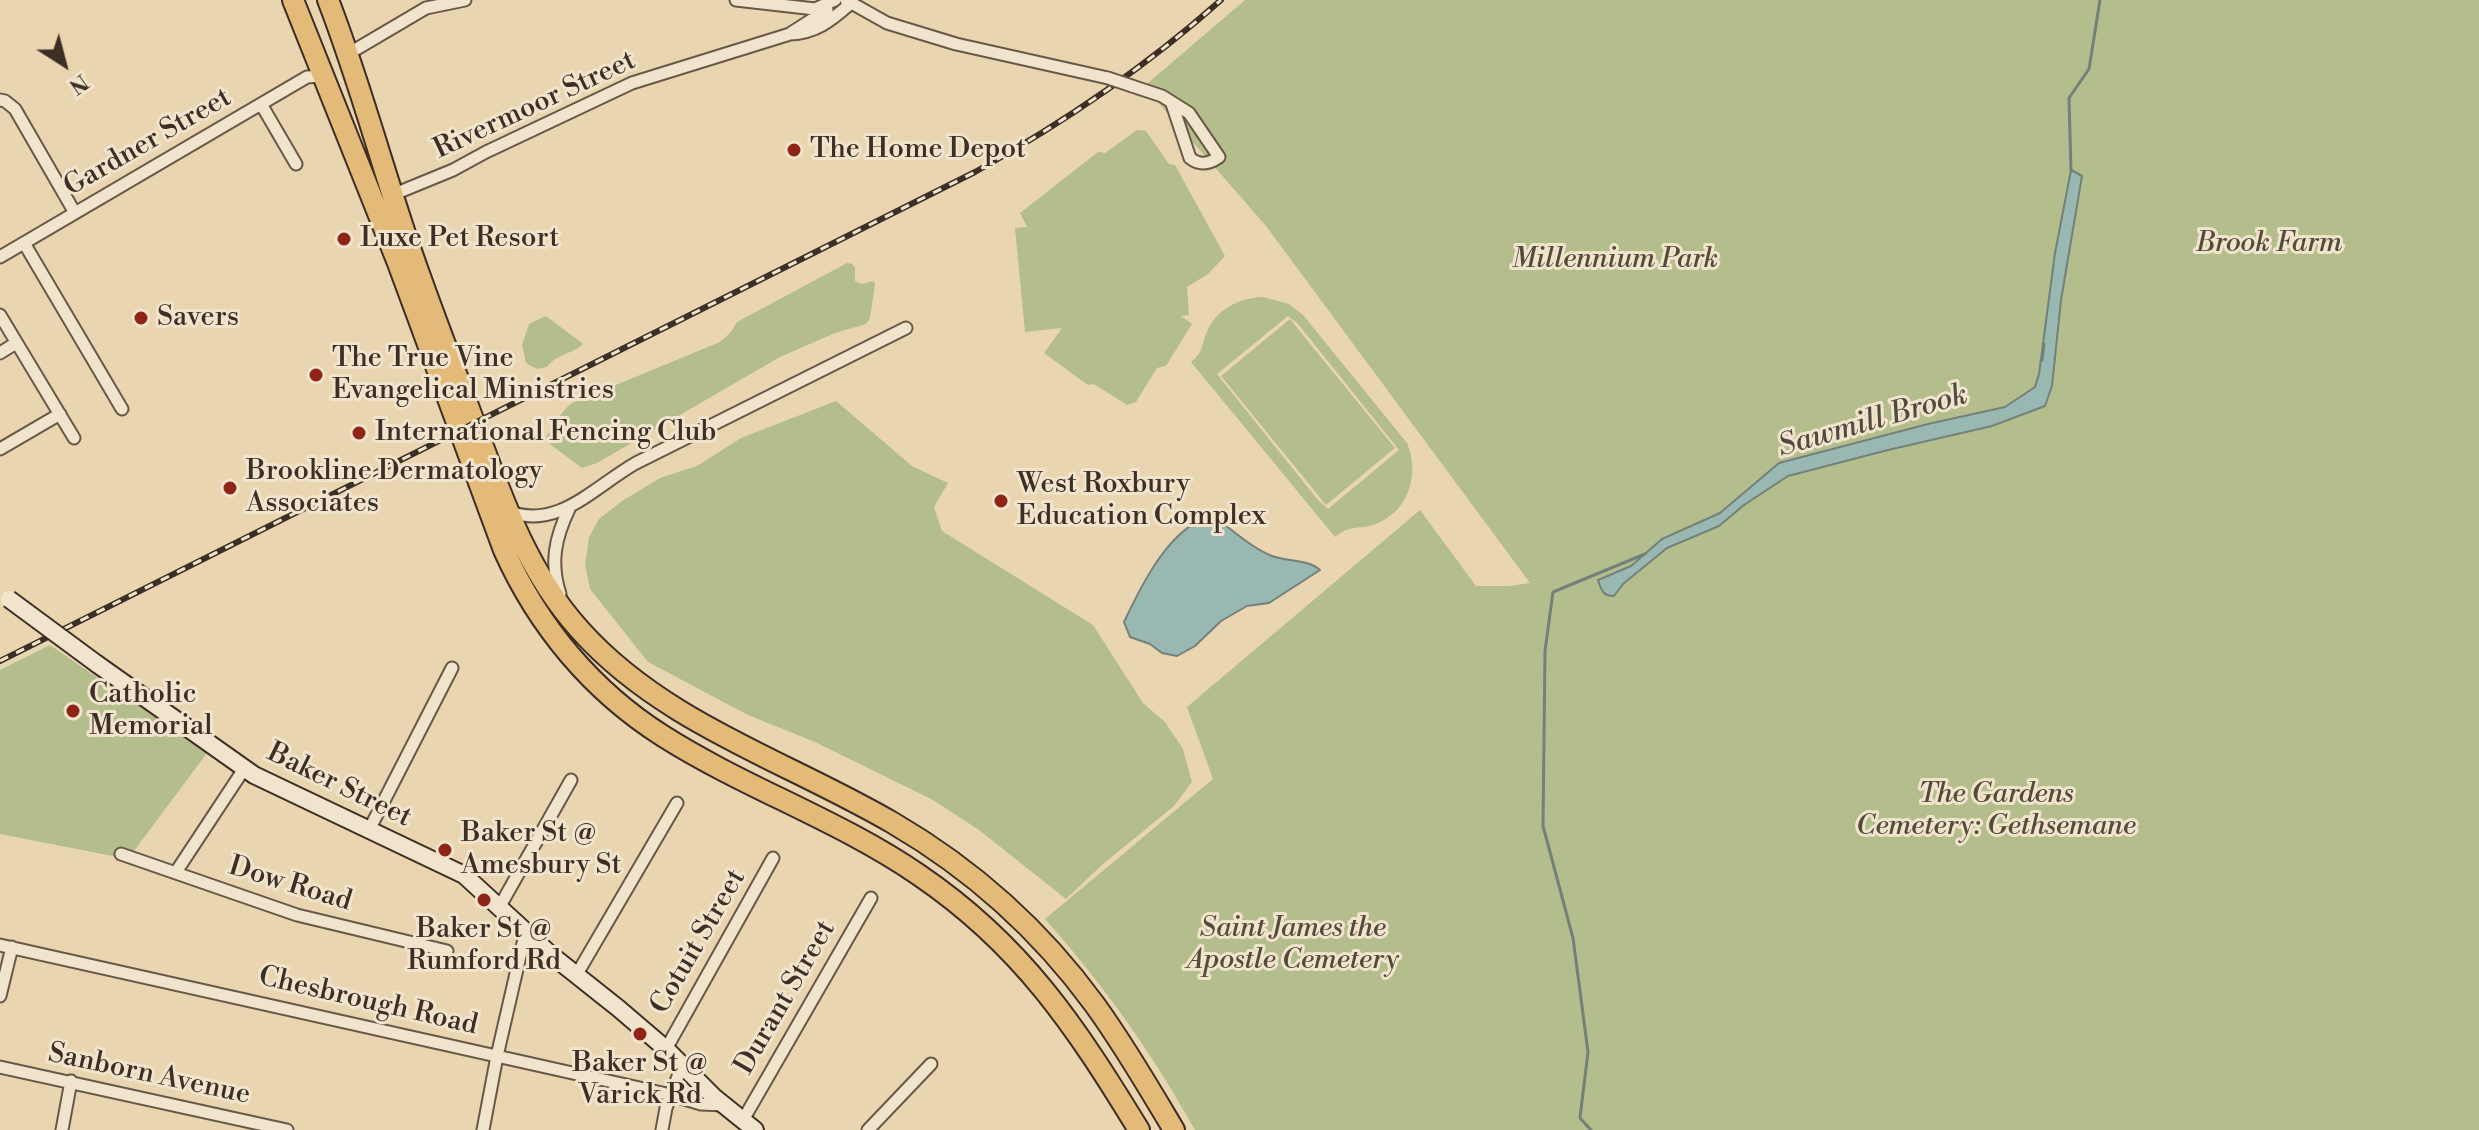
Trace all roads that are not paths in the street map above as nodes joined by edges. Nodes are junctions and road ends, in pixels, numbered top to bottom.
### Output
1 (293, 0) edge
2 (328, 0) edge
3 (465, 0) edge
4 (736, 0) edge
5 (836, 0) edge
6 (848, 2) edge
7 (790, 34) junction
8 (348, 54) junction
9 (322, 76) junction
10 (0, 100) edge
11 (261, 104) junction
12 (1172, 104) junction
13 (296, 164) dead end
14 (392, 195) junction
15 (75, 213) junction
16 (24, 243) junction
17 (0, 257) edge
18 (0, 315) edge
19 (906, 328) dead end
20 (16, 343) junction
21 (0, 353) edge
22 (122, 409) dead end
23 (60, 414) junction
24 (74, 438) dead end
25 (0, 449) edge
26 (569, 509) junction
27 (507, 511) junction
28 (5, 595) edge
29 (566, 614) junction
30 (452, 668) dead end
31 (244, 769) junction
32 (571, 780) dead end
33 (826, 788) junction
34 (677, 803) dead end
35 (812, 814) junction
36 (369, 830) junction
37 (121, 854) dead end
38 (773, 858) dead end
39 (176, 872) junction
40 (871, 898) dead end
41 (500, 906) junction
42 (526, 930) junction
43 (6, 946) edge
44 (447, 951) dead end
45 (577, 974) junction
46 (0, 996) edge
47 (666, 1049) junction
48 (497, 1056) junction
49 (931, 1064) dead end
50 (682, 1066) junction
51 (0, 1067) edge
52 (71, 1081) junction
53 (671, 1095) junction
54 (724, 1105) junction
55 (749, 1125) edge
56 (62, 1130) edge
57 (287, 1130) edge
58 (483, 1130) edge
59 (662, 1130) edge
60 (868, 1130) edge
61 (1139, 1130) edge
62 (1174, 1130) edge

1 - 9 highway
2 - 8 highway
3 - 8 street
4 - 5 street
5 - 7 street, Rivermoor Street
6 - 7 street, Rivermoor Street
6 - 12 street, bridge
7 - 14 street, Rivermoor Street
8 - 14 highway
9 - 11 street, Gardner Street
9 - 35 highway
10 - 15 street
11 - 13 street
11 - 15 street, Gardner Street
12 - 12 street
14 - 27 highway
15 - 16 street, Gardner Street
16 - 17 street, Gardner Street
16 - 22 street
18 - 20 street
19 - 26 street
20 - 21 street
20 - 23 street
23 - 24 street
23 - 25 street
26 - 27 street
26 - 29 street
27 - 29 highway
28 - 31 street, Baker Street, bridge
29 - 33 highway
30 - 36 street
31 - 36 street, Baker Street
31 - 39 street
32 - 41 street
33 - 35 highway
33 - 62 highway
34 - 45 street
35 - 61 highway
36 - 41 street, Baker Street
37 - 39 street, Dow Road
38 - 47 street, Cotuit Street
39 - 44 street, Dow Road
40 - 55 street, Durant Street
41 - 42 street, Baker Street
42 - 45 street, Baker Street
42 - 48 street
43 - 46 street
43 - 48 street, Chesbrough Road
45 - 47 street, Baker Street
47 - 50 street, Baker Street
48 - 53 street, Chesbrough Road
48 - 58 street
49 - 60 street
50 - 53 street
50 - 54 street, Baker Street
51 - 52 street, Sanborn Avenue
52 - 56 street
52 - 57 street, Sanborn Avenue
53 - 54 street, Chesbrough Road
53 - 59 street
54 - 55 street, Baker Street

